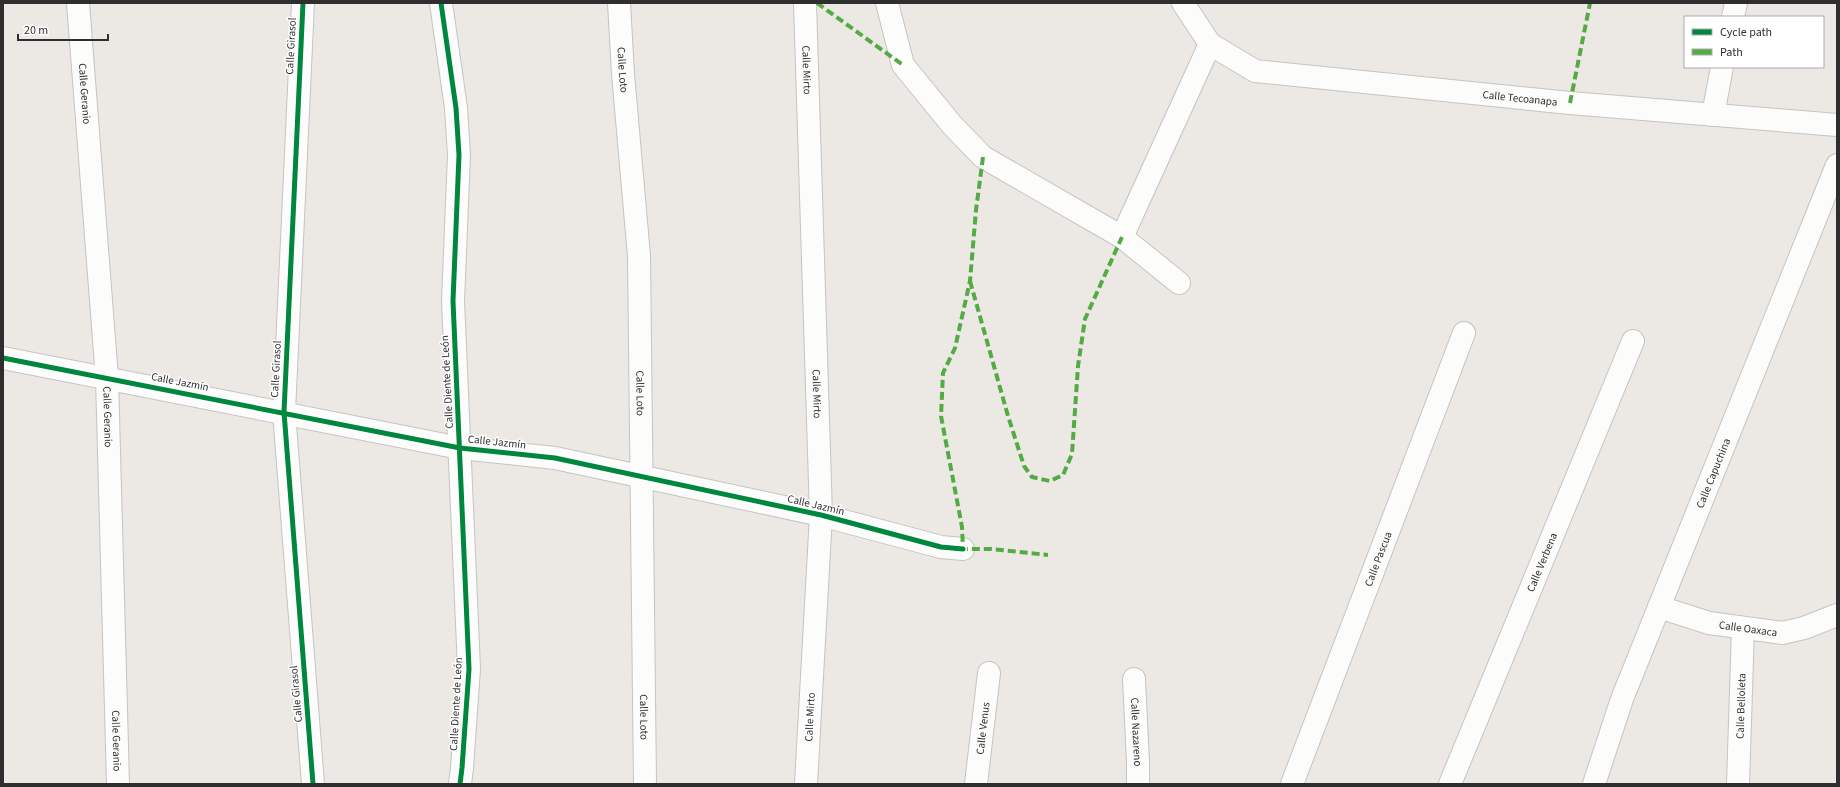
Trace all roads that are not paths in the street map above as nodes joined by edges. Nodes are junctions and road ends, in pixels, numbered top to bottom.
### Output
1 (78, 3) edge
2 (303, 3) edge
3 (440, 3) edge
4 (619, 3) edge
5 (805, 3) edge
6 (887, 3) edge
7 (1182, 3) edge
8 (1736, 3) edge
9 (1733, 16) edge
10 (1210, 44) junction
11 (1722, 68) edge
12 (1713, 115) junction
13 (1837, 125) edge
14 (1837, 165) edge
15 (1122, 237) junction
16 (1179, 283) dead end
17 (1464, 333) dead end
18 (1633, 341) dead end
19 (3, 358) edge
20 (106, 378) junction
21 (284, 412) junction
22 (460, 448) junction
23 (642, 478) junction
24 (821, 515) junction
25 (963, 550) dead end
26 (1659, 607) junction
27 (1837, 615) edge
28 (1743, 628) junction
29 (989, 673) dead end
30 (1134, 679) dead end
31 (118, 784) edge
32 (313, 784) edge
33 (460, 784) edge
34 (645, 784) edge
35 (806, 784) edge
36 (976, 784) edge
37 (1138, 784) edge
38 (1292, 784) edge
39 (1450, 784) edge
40 (1594, 784) edge
41 (1738, 784) edge

1 - 20 street, Calle Geranio
2 - 21 street, Calle Girasol
3 - 22 street, Calle Diente de León
4 - 23 street, Calle Loto
5 - 24 street, Calle Mirto
6 - 15 street
7 - 10 street
8 - 9 street
10 - 12 street, Calle Tecoanapa
10 - 15 street
11 - 12 street
12 - 13 street, Calle Tecoanapa
14 - 26 street, Calle Capuchina
15 - 16 street
17 - 38 street, Calle Pascua
18 - 39 street, Calle Verbena
19 - 20 street, Calle Jazmín
20 - 21 street, Calle Jazmín
20 - 31 street, Calle Geranio
21 - 22 street, Calle Jazmín
21 - 32 street, Calle Girasol
22 - 23 street, Calle Jazmín
22 - 33 street, Calle Diente de León
23 - 24 street, Calle Jazmín
23 - 34 street, Calle Loto
24 - 25 street, Calle Jazmín
24 - 35 street, Calle Mirto
26 - 28 street, Calle Oaxaca
26 - 40 street, Calle Capuchina
27 - 28 street, Calle Oaxaca
28 - 41 street, Calle Belloleta
29 - 36 street, Calle Venus
30 - 37 street, Calle Nazareno

